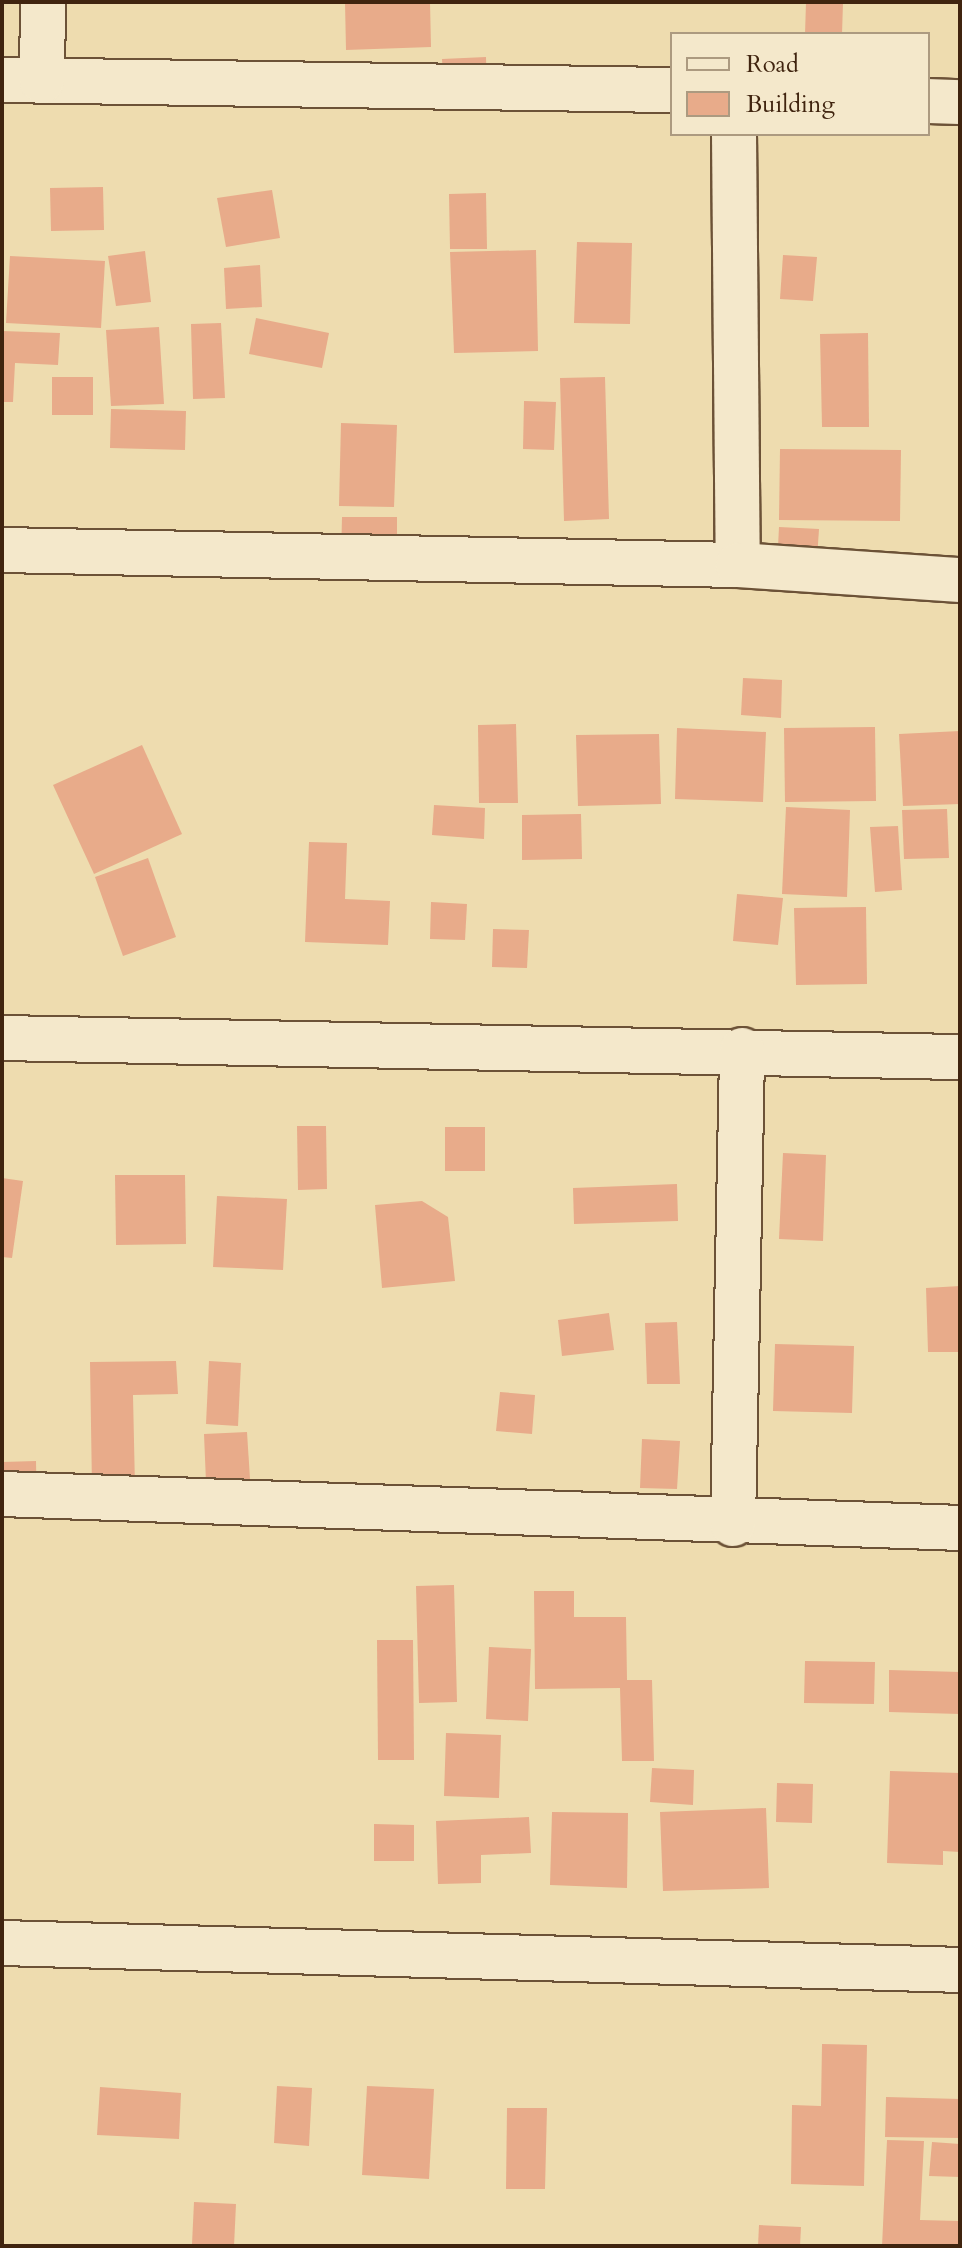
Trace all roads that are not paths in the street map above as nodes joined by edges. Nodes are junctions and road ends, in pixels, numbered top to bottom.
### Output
1 (43, 2) edge
2 (22, 81) edge
3 (670, 90) edge
4 (930, 101) edge
5 (960, 102) edge
6 (734, 136) edge
7 (2, 550) edge
8 (738, 565) junction
9 (960, 580) edge
10 (2, 1038) edge
11 (742, 1050) junction
12 (960, 1057) edge
13 (2, 1494) edge
14 (733, 1524) junction
15 (960, 1528) edge
16 (2, 1943) edge
17 (960, 1970) edge

1 - 2 street
2 - 3 street
4 - 5 street
6 - 8 street
7 - 8 street
8 - 9 street
10 - 11 street
11 - 12 street
11 - 14 street
13 - 14 street
14 - 15 street
16 - 17 street

